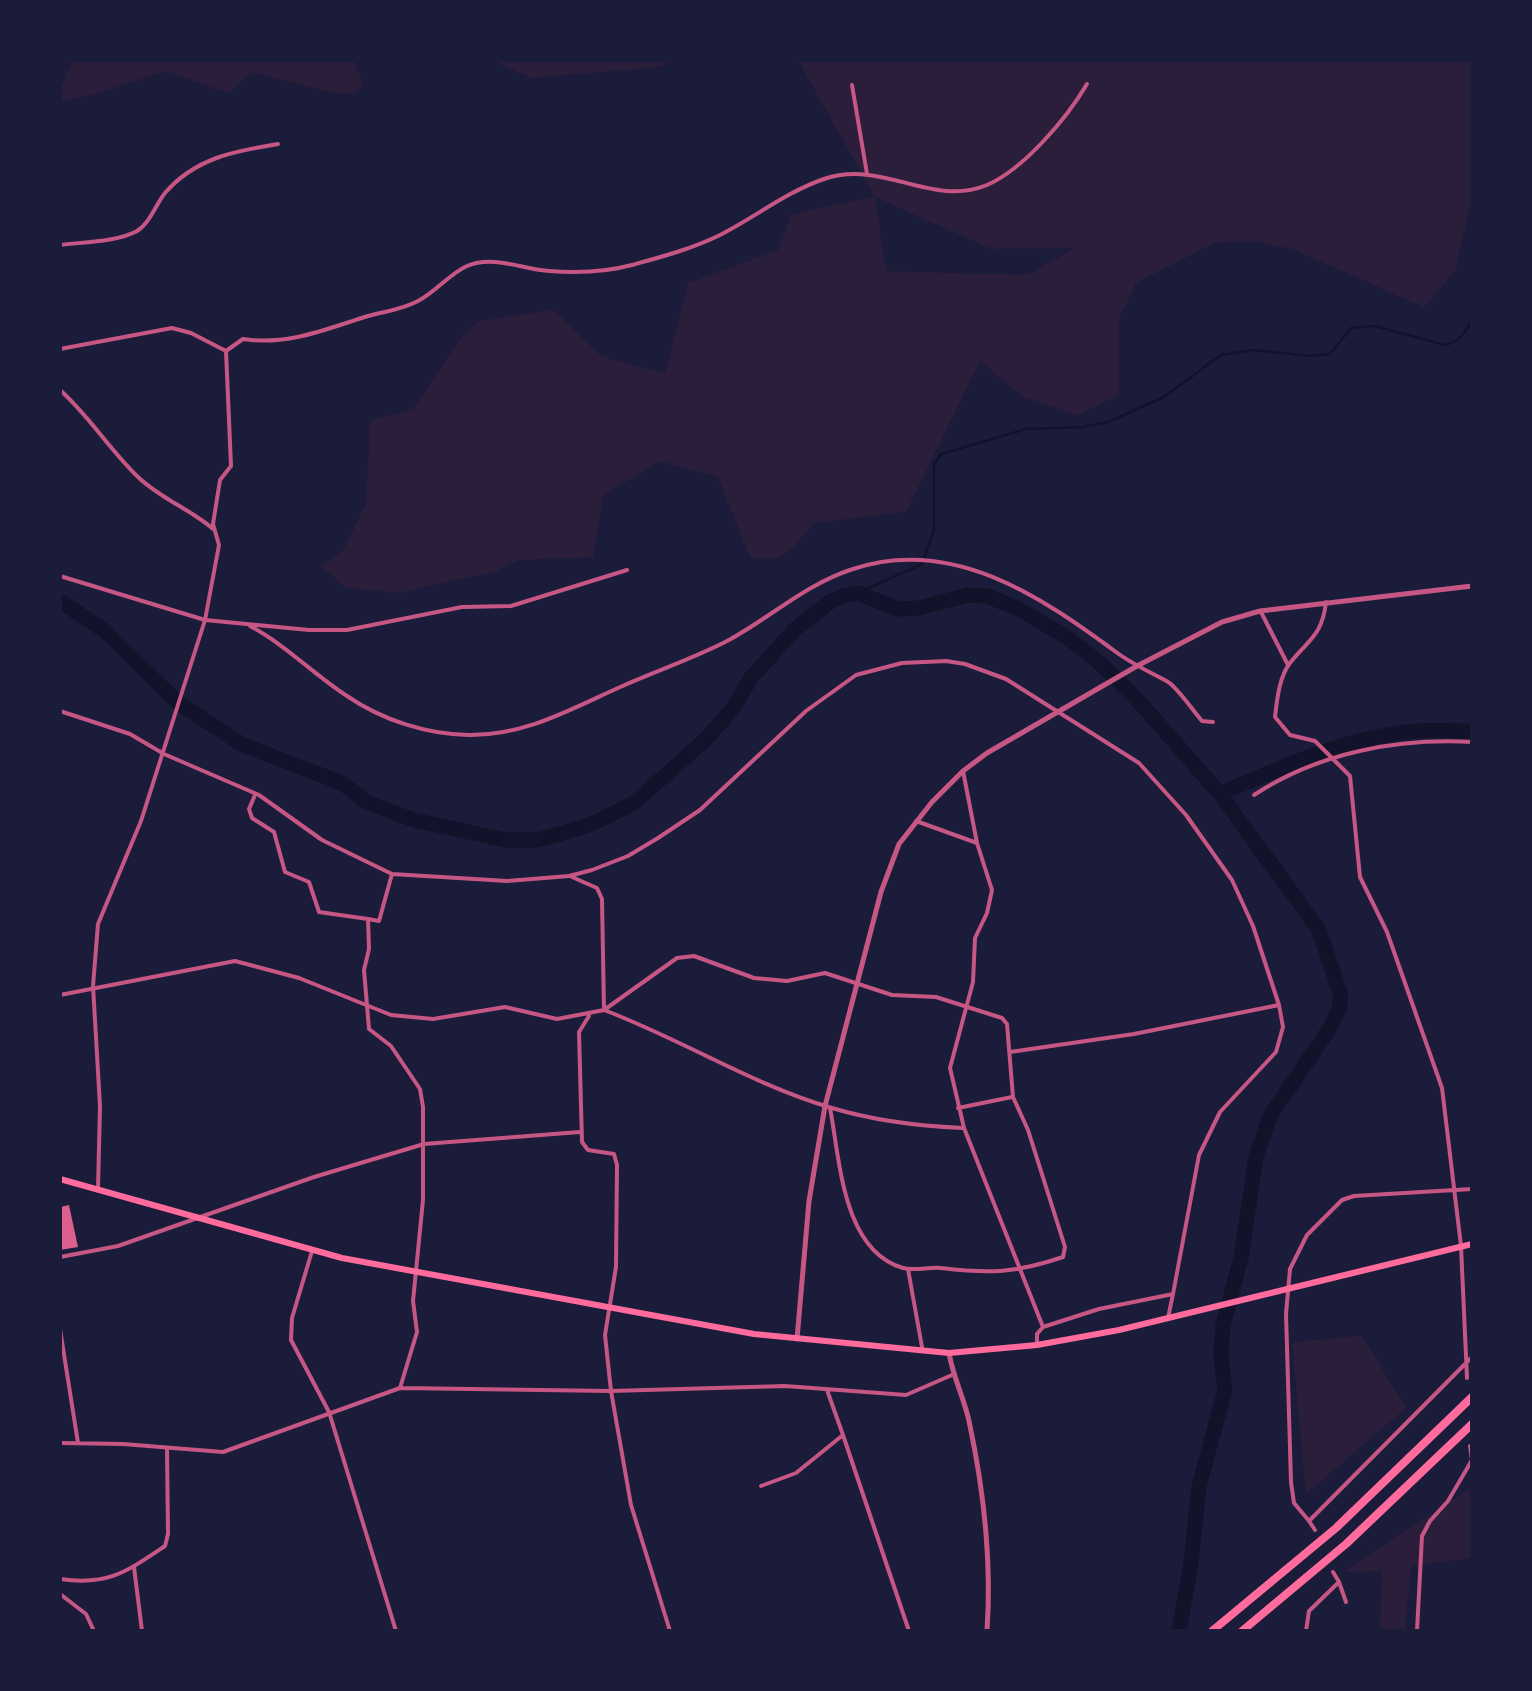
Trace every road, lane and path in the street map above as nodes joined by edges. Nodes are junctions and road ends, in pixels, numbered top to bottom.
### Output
1 (1087, 84) dead end
2 (852, 85) dead end
3 (278, 144) dead end
4 (867, 174) junction
5 (60, 246) edge
6 (60, 349) edge
7 (226, 351) junction
8 (60, 390) edge
9 (214, 530) junction
10 (627, 570) dead end
11 (60, 576) edge
12 (1472, 586) edge
13 (1326, 602) junction
14 (1260, 611) junction
15 (205, 620) junction
16 (250, 626) junction
17 (1288, 665) junction
18 (1134, 668) junction
19 (60, 711) edge
20 (1058, 712) junction
21 (1213, 722) dead end
22 (1472, 742) edge
23 (164, 754) junction
24 (1336, 759) junction
25 (963, 771) junction
26 (256, 793) junction
27 (1254, 795) dead end
28 (916, 821) junction
29 (977, 843) junction
30 (392, 874) junction
31 (569, 876) junction
32 (368, 919) junction
33 (857, 984) junction
34 (93, 986) junction
35 (60, 995) edge
36 (368, 1004) junction
37 (966, 1006) junction
38 (1279, 1006) junction
39 (604, 1010) junction
40 (590, 1014) junction
41 (1010, 1052) junction
42 (1014, 1097) junction
43 (827, 1107) junction
44 (958, 1108) junction
45 (964, 1128) junction
46 (580, 1132) junction
47 (424, 1144) junction
48 (60, 1179) edge
49 (1472, 1189) edge
50 (98, 1190) junction
51 (1456, 1190) junction
52 (194, 1218) junction
53 (1472, 1244) edge
54 (1462, 1246) junction
55 (312, 1251) junction
56 (60, 1257) edge
57 (908, 1270) junction
58 (1022, 1271) junction
59 (418, 1273) junction
60 (1285, 1290) junction
61 (1173, 1294) junction
62 (609, 1310) junction
63 (1171, 1317) junction
64 (1043, 1327) junction
65 (60, 1329) edge
66 (797, 1340) junction
67 (1037, 1344) junction
68 (923, 1352) junction
69 (949, 1353) junction
70 (1472, 1357) edge
71 (1467, 1362) junction
72 (952, 1375) junction
73 (1467, 1378) dead end
74 (400, 1388) junction
75 (827, 1390) junction
76 (611, 1391) junction
77 (1472, 1397) edge
78 (329, 1412) junction
79 (1472, 1424) edge
80 (843, 1435) junction
81 (60, 1443) edge
82 (78, 1443) junction
83 (1470, 1446) edge
84 (167, 1448) junction
85 (761, 1486) dead end
86 (1309, 1521) junction
87 (1314, 1530) dead end
88 (134, 1566) junction
89 (1332, 1572) dead end
90 (60, 1579) edge
91 (1339, 1582) junction
92 (60, 1594) edge
93 (1346, 1602) dead end
94 (909, 1630) edge
95 (94, 1631) edge
96 (142, 1631) edge
97 (396, 1631) edge
98 (670, 1631) edge
99 (900, 1631) edge
100 (988, 1631) edge
101 (1212, 1631) edge
102 (1242, 1631) edge
103 (1306, 1631) edge
104 (1417, 1631) edge

1 - 4 street
2 - 4 street
3 - 5 street
4 - 7 street
6 - 7 street
7 - 9 street
8 - 9 street
9 - 15 street
10 - 16 street
11 - 15 street
12 - 13 street
13 - 14 street
13 - 17 street
14 - 17 street
14 - 18 street
15 - 16 street
15 - 23 street
16 - 18 street
17 - 24 street
18 - 20 street
18 - 21 street
19 - 23 street
20 - 25 street
20 - 31 street
20 - 38 street
22 - 24 street
23 - 26 street
23 - 34 street
24 - 27 street
24 - 51 street
25 - 28 street
25 - 29 street
26 - 30 street
26 - 32 street
28 - 29 street
28 - 33 street
29 - 37 street
30 - 31 street
30 - 32 street
31 - 39 street
32 - 36 street
33 - 37 street
33 - 39 street
33 - 43 street
34 - 35 street
34 - 36 street
34 - 50 street
36 - 40 street
36 - 47 street
37 - 41 street
37 - 44 street
38 - 41 street
38 - 61 street
39 - 40 street
39 - 43 street
40 - 46 street
41 - 42 street
42 - 44 street
42 - 58 street
43 - 45 street
43 - 57 street
43 - 66 street
44 - 45 street
45 - 58 street
46 - 47 street
46 - 62 street
47 - 52 street
47 - 59 street
48 - 50 main road
49 - 51 street
50 - 52 main road
51 - 54 street
51 - 60 street
52 - 55 main road
52 - 56 street
53 - 54 main road
54 - 60 main road
54 - 71 street
55 - 59 main road
55 - 78 street
57 - 58 street
57 - 68 street
58 - 64 street
59 - 62 main road
59 - 74 street
60 - 63 main road
60 - 86 street
61 - 63 street
61 - 64 street
62 - 66 main road
62 - 76 street
63 - 67 main road
64 - 67 street
65 - 82 street
66 - 68 main road
67 - 69 main road
68 - 69 main road
69 - 72 street
70 - 71 street
71 - 73 street
71 - 86 street
72 - 75 street
72 - 100 street
74 - 76 street
74 - 78 street
75 - 76 street
75 - 80 street
76 - 98 street
77 - 101 highway
78 - 84 street
78 - 97 street
79 - 102 highway
80 - 85 street
80 - 94 street
81 - 82 street
82 - 84 street
83 - 104 street
84 - 88 street
86 - 87 street
88 - 90 street
88 - 96 street
89 - 91 street
91 - 93 street
91 - 103 street
92 - 95 street
94 - 99 street

